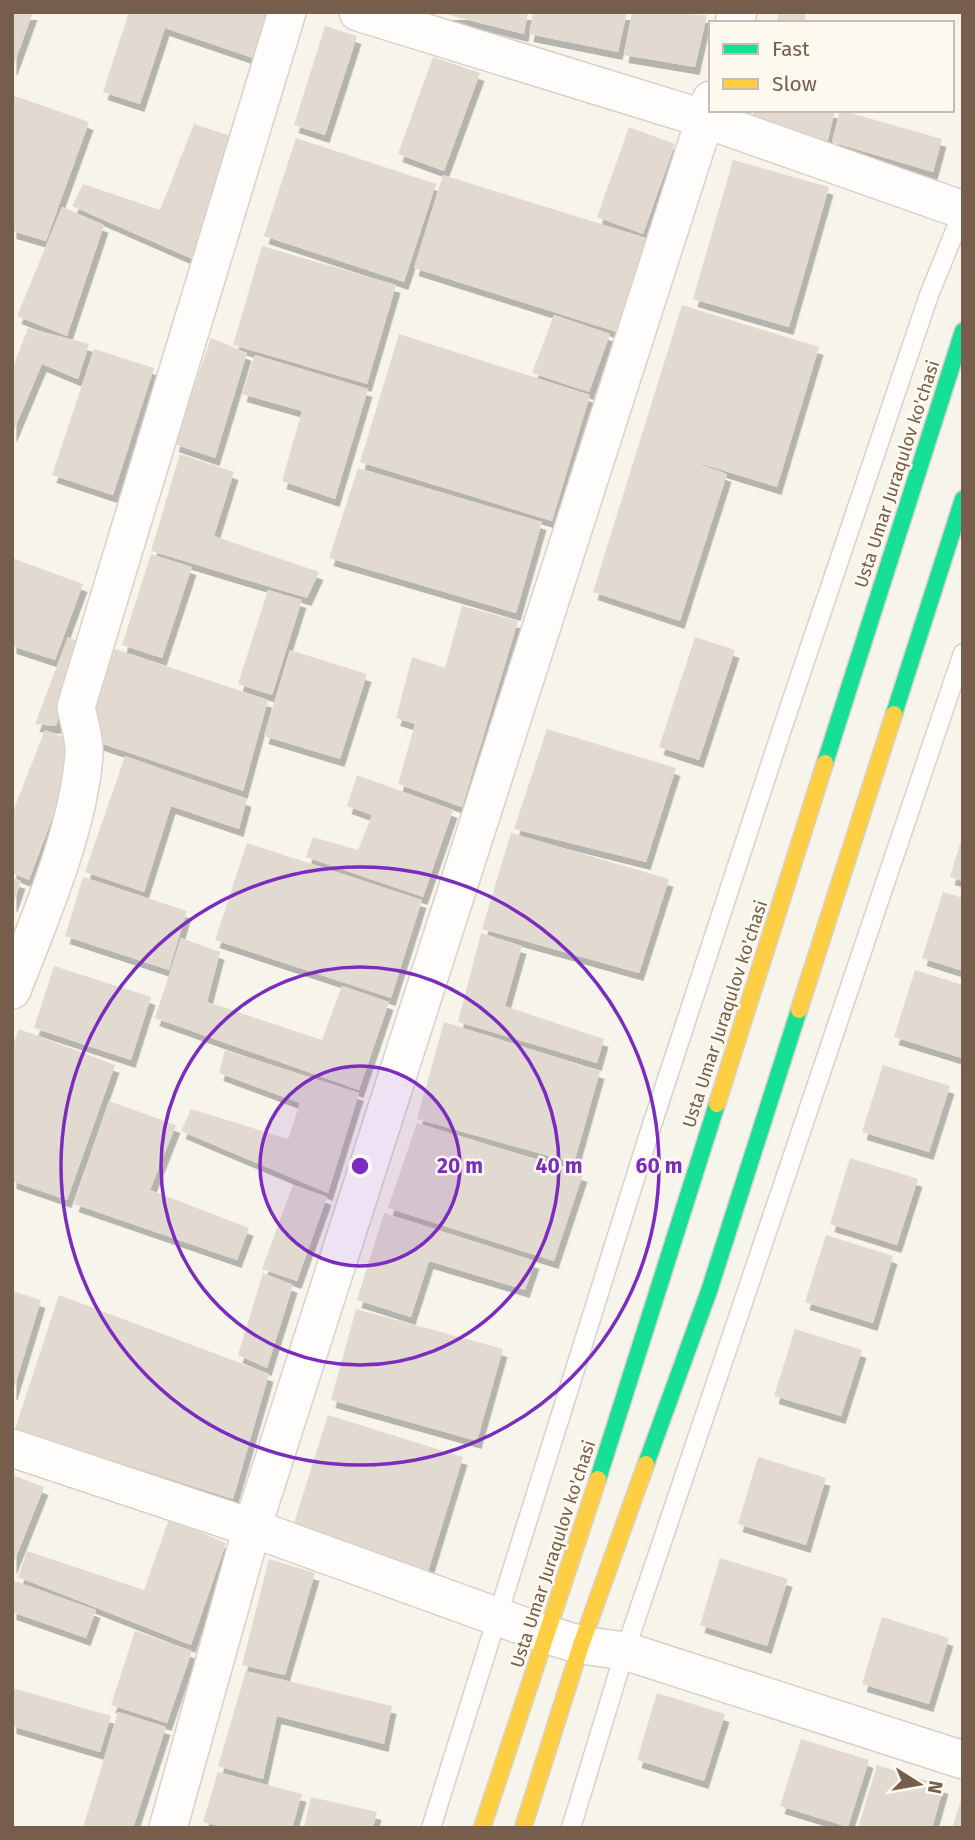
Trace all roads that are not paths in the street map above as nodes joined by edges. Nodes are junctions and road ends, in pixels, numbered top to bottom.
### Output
1 (287, 12) edge
2 (358, 12) edge
3 (708, 109) edge
4 (716, 112) edge
5 (963, 210) edge
6 (963, 331) edge
7 (963, 499) edge
8 (963, 653) edge
9 (12, 990) edge
10 (12, 1448) edge
11 (252, 1528) junction
12 (499, 1617) junction
13 (565, 1640) junction
14 (625, 1651) junction
15 (963, 1760) edge
16 (169, 1828) edge
17 (431, 1828) edge
18 (482, 1828) edge
19 (523, 1828) edge
20 (571, 1828) edge

1 - 9 street
2 - 3 street
3 - 11 street
4 - 5 street
5 - 12 lane
6 - 13 main road, Usta Umar Juraqulov ko'chasi
7 - 13 main road, Usta Umar Juraqulov ko'chasi
8 - 14 lane
10 - 11 street
11 - 12 street
11 - 16 street
12 - 13 street
12 - 17 lane
13 - 14 street
13 - 18 main road, Usta Umar Juraqulov ko'chasi
13 - 19 main road, Usta Umar Juraqulov ko'chasi
14 - 15 street
14 - 20 lane

